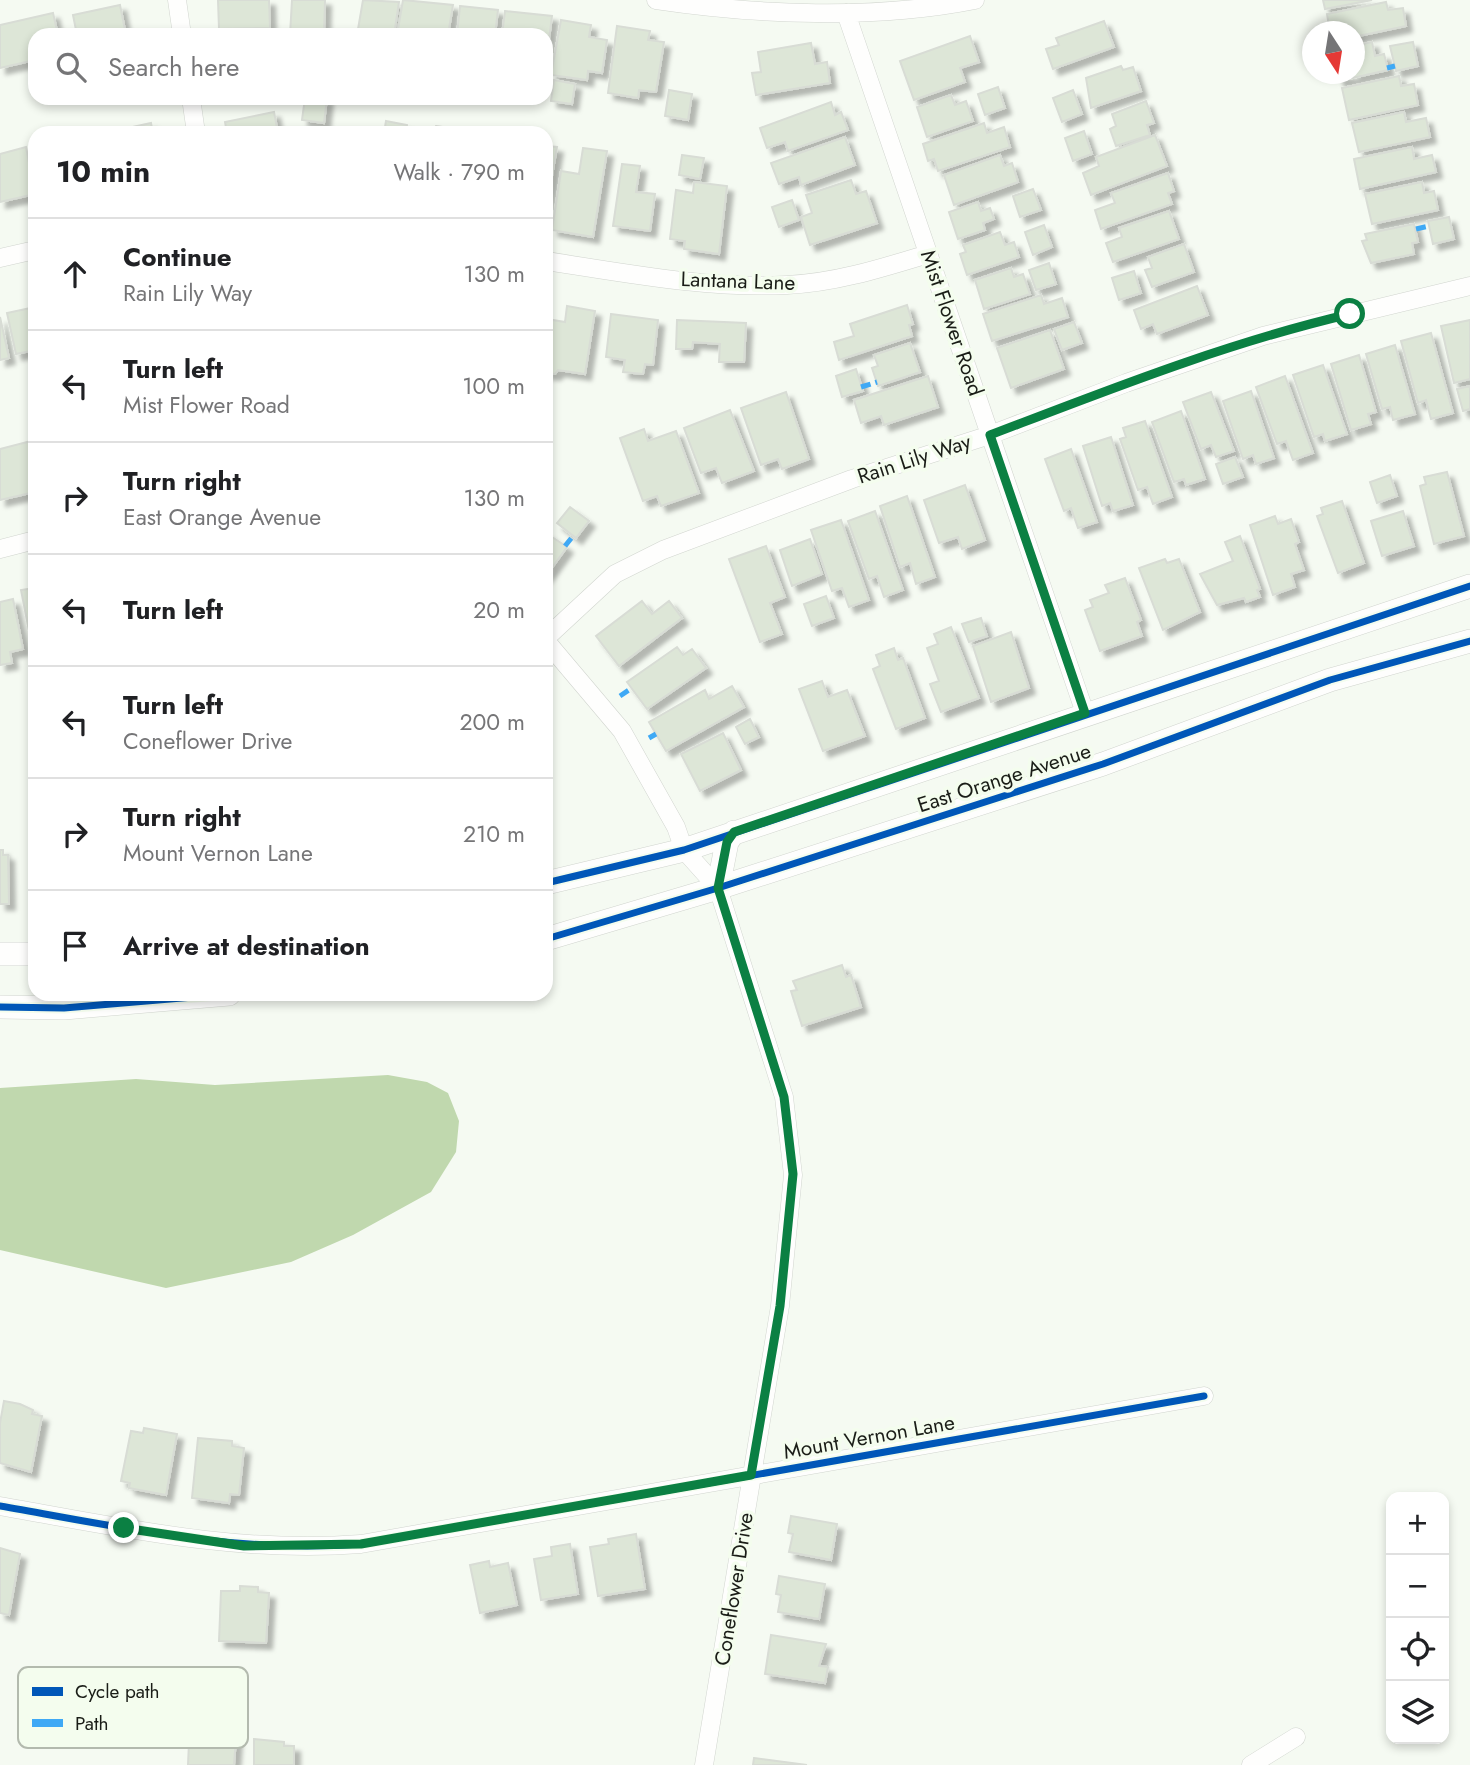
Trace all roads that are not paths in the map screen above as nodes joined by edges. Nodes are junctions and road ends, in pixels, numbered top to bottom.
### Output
1 (177, 0) edge
2 (656, 0) edge
3 (975, 0) edge
4 (846, 13) junction
5 (181, 28) edge
6 (192, 105) edge
7 (195, 126) edge
8 (28, 252) edge
9 (928, 254) junction
10 (0, 258) edge
11 (553, 262) edge
12 (1470, 286) edge
13 (990, 435) junction
14 (28, 542) edge
15 (0, 549) edge
16 (1470, 586) edge
17 (553, 633) edge
18 (1470, 641) edge
19 (553, 648) edge
20 (1085, 713) junction
21 (734, 832) junction
22 (684, 850) junction
23 (553, 881) edge
24 (718, 888) junction
25 (553, 937) edge
26 (0, 954) edge
27 (28, 954) edge
28 (140, 1001) edge
29 (0, 1007) edge
30 (1204, 1396) dead end
31 (751, 1475) junction
32 (0, 1506) edge
33 (1296, 1737) dead end
34 (704, 1765) edge
35 (1251, 1765) edge

1 - 5 street
2 - 4 street
3 - 4 street
4 - 9 street, Mist Flower Road
6 - 7 street
8 - 10 street
9 - 11 street, Lantana Lane
9 - 13 street, Mist Flower Road
12 - 13 street, Rain Lily Way
13 - 17 street, Rain Lily Way
13 - 20 street, Mist Flower Road
14 - 15 street
16 - 20 street, East Orange Avenue
18 - 24 street, East Orange Avenue
19 - 22 street, Coneflower Drive
20 - 21 street, East Orange Avenue
21 - 22 street, East Orange Avenue
21 - 24 street
22 - 23 street, East Orange Avenue
22 - 24 street, Coneflower Drive
24 - 25 street, East Orange Avenue
24 - 31 street, Coneflower Drive
26 - 27 street
28 - 29 street
30 - 31 street, Mount Vernon Lane
31 - 32 street, Mount Vernon Lane
31 - 34 street, Coneflower Drive
33 - 35 street

